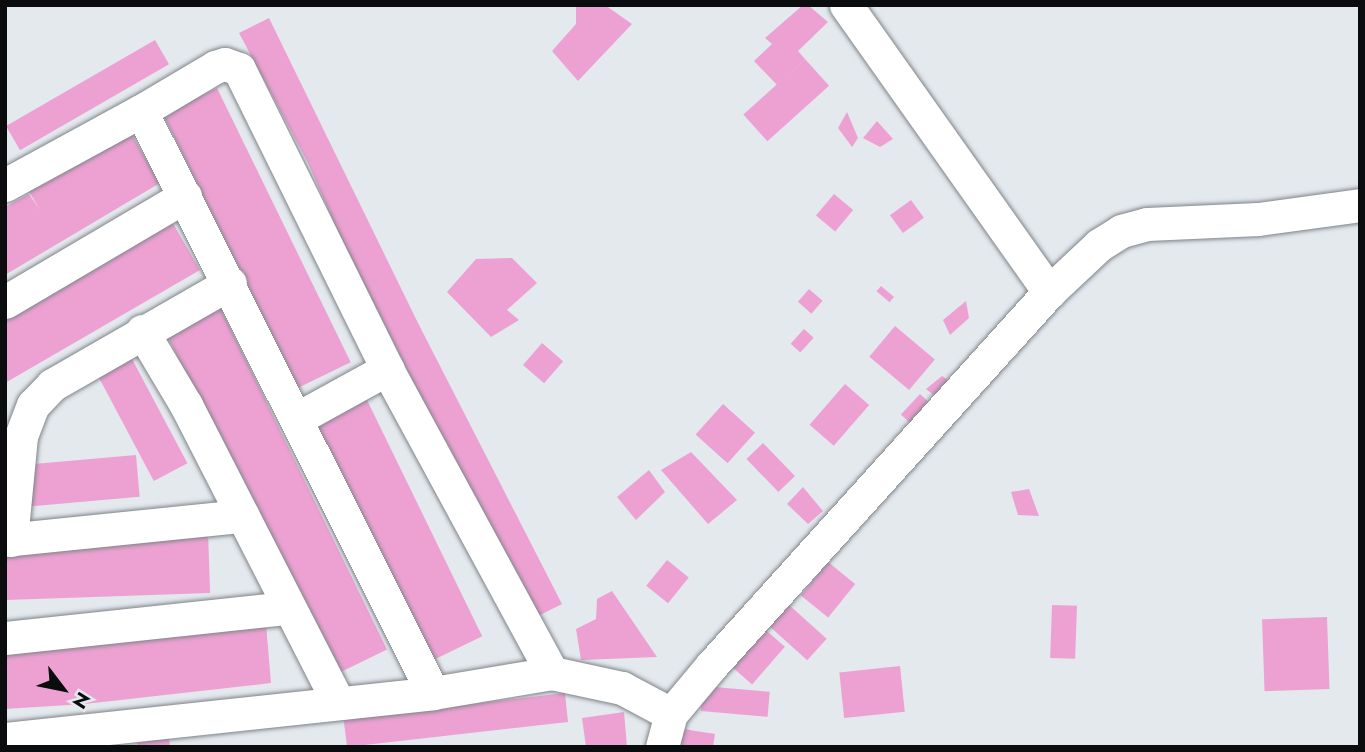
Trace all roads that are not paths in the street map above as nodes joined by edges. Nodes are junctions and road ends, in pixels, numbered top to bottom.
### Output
1 (846, 5) edge
2 (141, 111) junction
3 (5, 185) edge
4 (185, 195) junction
5 (1360, 205) edge
6 (230, 283) junction
7 (1049, 292) junction
8 (5, 302) edge
9 (142, 331) junction
10 (387, 369) junction
11 (298, 418) junction
12 (243, 516) junction
13 (8, 540) edge
14 (287, 608) junction
15 (5, 639) edge
16 (552, 673) junction
17 (433, 693) junction
18 (338, 702) junction
19 (671, 714) junction
20 (5, 739) edge
21 (662, 747) edge

1 - 7 street
2 - 3 street
2 - 4 street
2 - 10 street
4 - 6 street
4 - 8 street
5 - 7 street
6 - 9 street
6 - 11 street
7 - 19 street
9 - 12 street
9 - 13 street
10 - 11 street
10 - 16 street
11 - 17 street
12 - 13 street
12 - 14 street
14 - 15 street
14 - 18 street
16 - 17 street
16 - 19 street
17 - 18 street
18 - 20 street
19 - 21 street

